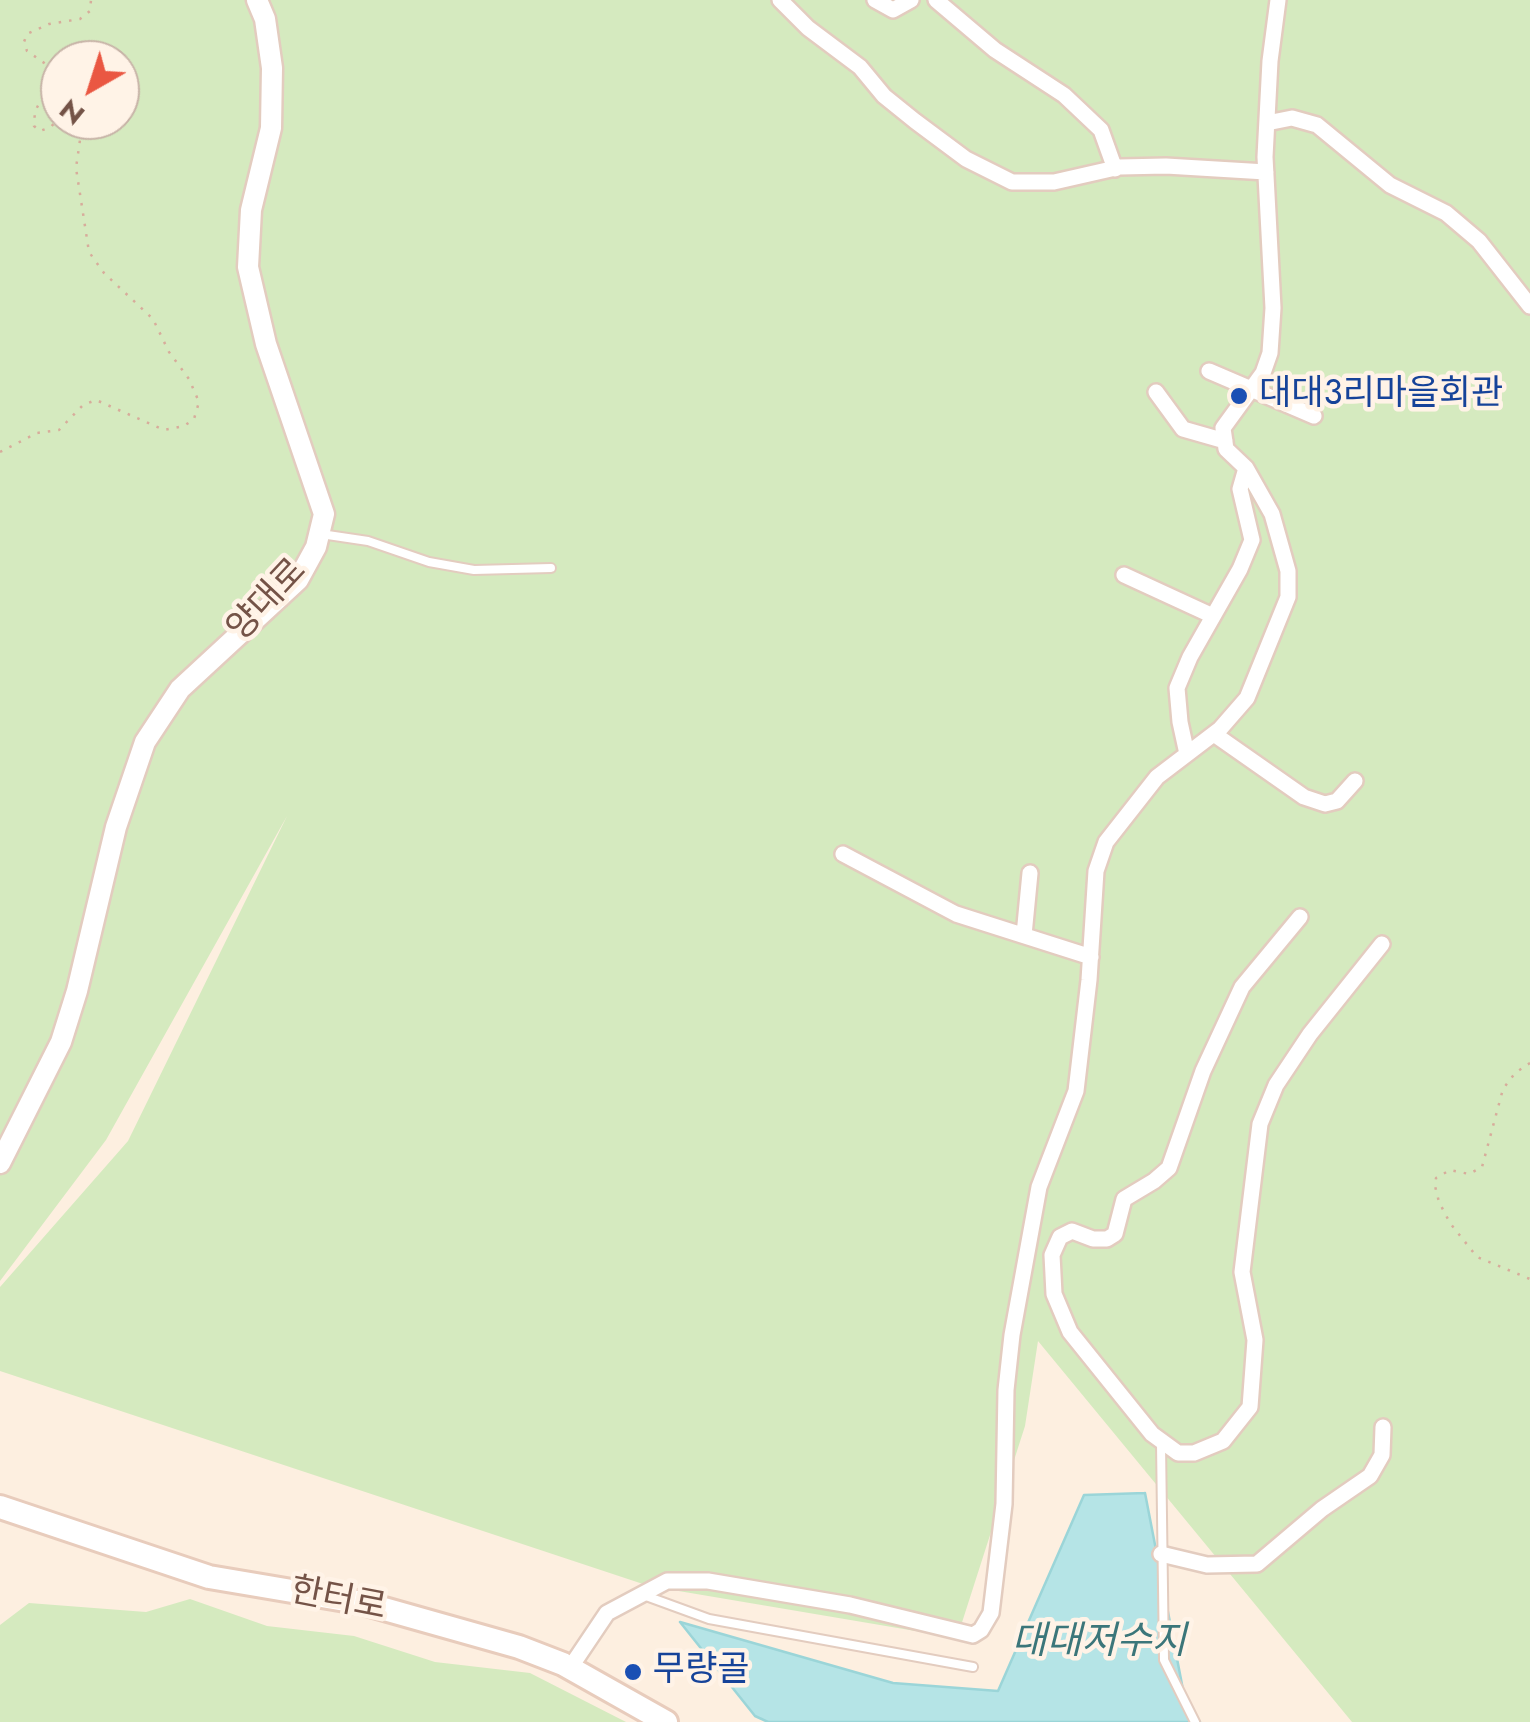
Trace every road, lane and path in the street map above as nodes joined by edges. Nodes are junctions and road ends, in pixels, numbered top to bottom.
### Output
1 (91, 0) edge
2 (257, 0) edge
3 (780, 0) edge
4 (875, 0) edge
5 (911, 0) edge
6 (936, 0) edge
7 (1278, 0) edge
8 (40, 60) edge
9 (40, 101) edge
10 (1266, 122) junction
11 (40, 131) edge
12 (79, 140) edge
13 (1115, 168) junction
14 (1266, 172) junction
15 (1530, 306) edge
16 (1209, 370) dead end
17 (1253, 389) junction
18 (1156, 392) dead end
19 (1314, 416) dead end
20 (1225, 441) junction
21 (0, 452) edge
22 (1246, 468) junction
23 (320, 534) junction
24 (551, 568) dead end
25 (1124, 575) dead end
26 (1213, 616) junction
27 (1214, 734) junction
28 (1188, 754) junction
29 (1355, 781) dead end
30 (843, 854) dead end
31 (1030, 874) dead end
32 (1300, 917) dead end
33 (1024, 935) junction
34 (1382, 944) dead end
35 (1090, 957) junction
36 (1530, 1063) edge
37 (0, 1163) edge
38 (1530, 1279) edge
39 (1020, 1292) junction
40 (1054, 1294) junction
41 (1383, 1427) dead end
42 (1161, 1440) junction
43 (0, 1507) edge
44 (1161, 1554) junction
45 (640, 1593) junction
46 (973, 1667) dead end
47 (570, 1668) junction
48 (666, 1722) edge
49 (1195, 1722) edge

1 - 8 path
2 - 23 street, 양대로
3 - 13 street
4 - 5 street
6 - 13 street
7 - 10 street
9 - 11 path
10 - 14 street
10 - 15 street
12 - 21 path
13 - 14 street
14 - 17 street
16 - 17 street
17 - 19 street
17 - 20 street
18 - 20 street
20 - 22 street
22 - 26 street
22 - 27 street
23 - 24 lane
23 - 37 street, 양대로
25 - 26 street
26 - 28 street
27 - 28 street
27 - 29 street
28 - 35 street
30 - 33 street
31 - 33 street
32 - 40 street
33 - 35 street
34 - 42 street
35 - 39 street
36 - 38 path
39 - 40 street
39 - 45 street
40 - 42 street
41 - 44 street
42 - 44 lane
43 - 47 main road, 한터로
44 - 49 lane
45 - 46 lane
45 - 47 street
47 - 48 main road, 한터로

